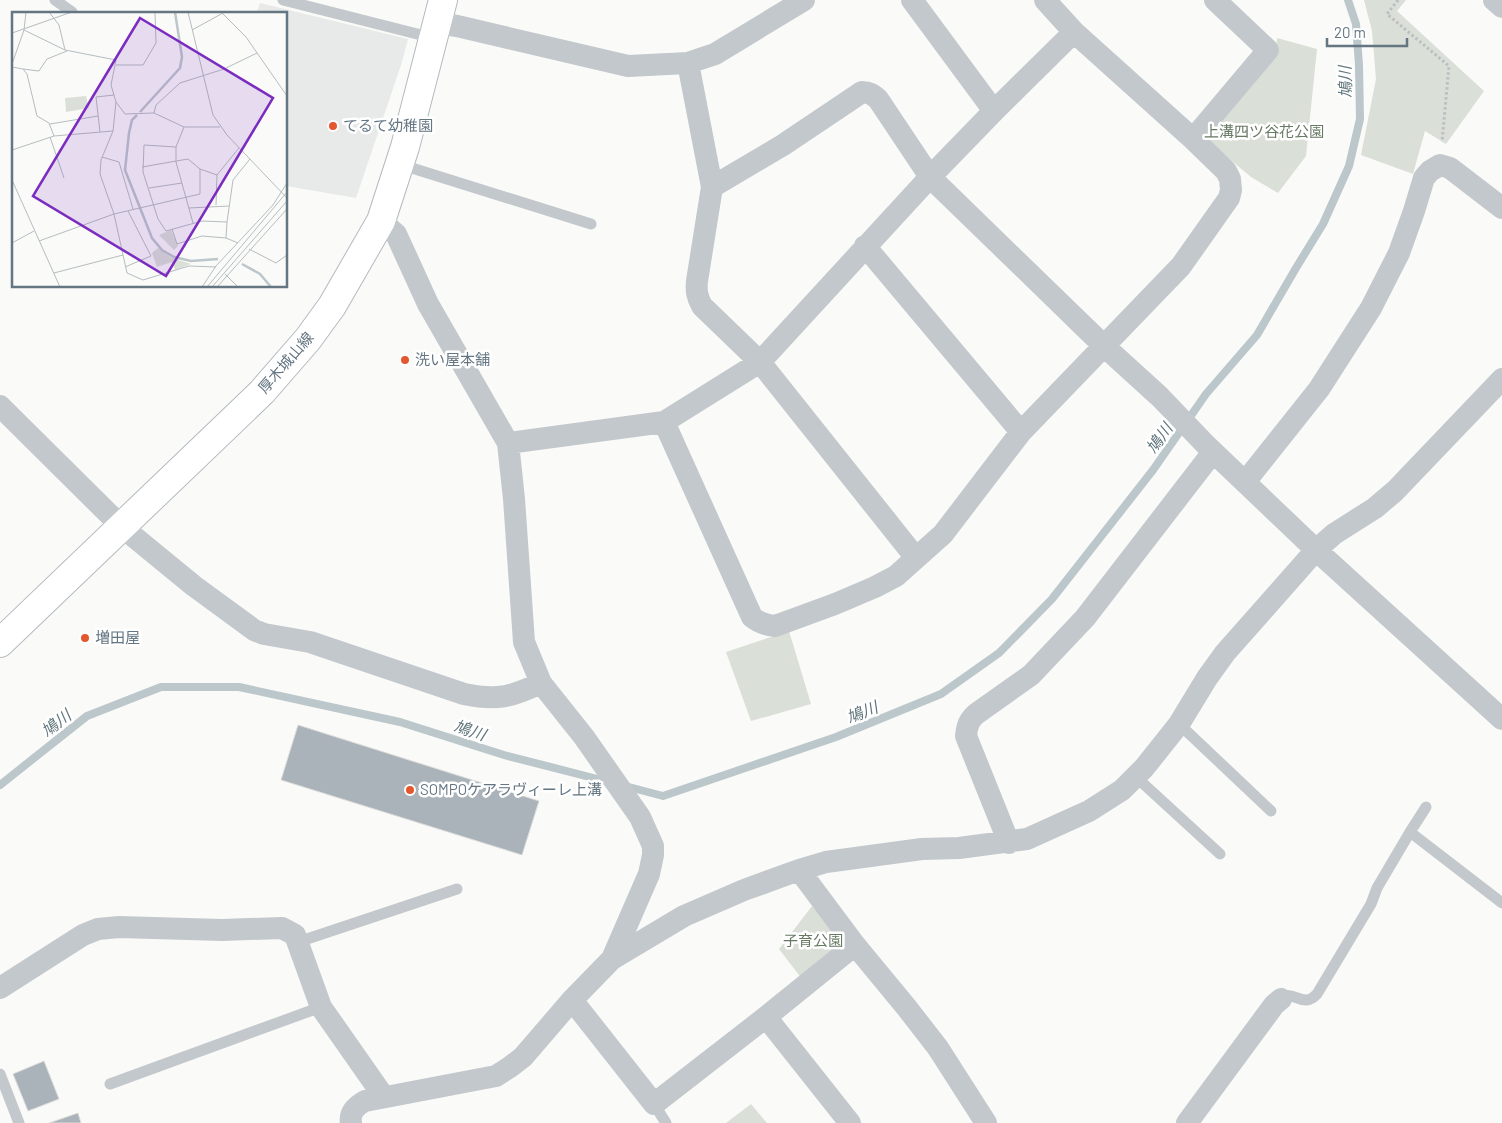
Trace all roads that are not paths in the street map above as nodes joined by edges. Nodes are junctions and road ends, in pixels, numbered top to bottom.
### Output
1 (55, 0) edge
2 (283, 0) edge
3 (804, 0) edge
4 (912, 0) edge
5 (1045, 0) edge
6 (1215, 0) edge
7 (1494, 0) edge
8 (1502, 7) edge
9 (72, 12) dead end
10 (437, 20) edge
11 (1074, 32) junction
12 (688, 63) junction
13 (994, 111) junction
14 (1193, 139) junction
15 (399, 164) junction
16 (930, 177) junction
17 (712, 187) junction
18 (1502, 208) edge
19 (381, 221) junction
20 (591, 224) dead end
21 (866, 246) junction
22 (1104, 346) junction
23 (760, 362) junction
24 (1502, 379) edge
25 (0, 406) edge
26 (664, 422) junction
27 (1021, 432) junction
28 (508, 443) junction
29 (1210, 449) junction
30 (1245, 482) junction
31 (122, 527) junction
32 (1316, 550) junction
33 (916, 558) junction
34 (0, 643) edge
35 (541, 683) junction
36 (1502, 718) edge
37 (1179, 724) junction
38 (1136, 777) junction
39 (1426, 807) dead end
40 (1271, 811) dead end
41 (1410, 832) junction
42 (1009, 842) junction
43 (1220, 854) dead end
44 (799, 870) junction
45 (458, 889) dead end
46 (1502, 903) edge
47 (298, 942) junction
48 (855, 945) junction
49 (612, 959) junction
50 (0, 988) edge
51 (1281, 998) joint
52 (572, 1000) junction
53 (321, 1007) junction
54 (766, 1017) junction
55 (0, 1074) edge
56 (110, 1084) dead end
57 (384, 1097) junction
58 (654, 1104) junction
59 (19, 1123) edge
60 (351, 1123) edge
61 (666, 1123) edge
62 (850, 1123) edge
63 (986, 1123) edge
64 (1187, 1123) edge

1 - 9 lane
2 - 10 lane
3 - 12 street
4 - 13 street
5 - 11 street
6 - 14 street
7 - 8 street
10 - 12 street
10 - 15 main road, 厚木城山線
11 - 13 street
11 - 14 street
12 - 17 street
13 - 16 street
14 - 22 street
15 - 19 main road, 厚木城山線
15 - 20 lane
16 - 17 street
16 - 21 street
16 - 22 street
17 - 23 street
18 - 30 street
19 - 28 street
19 - 31 main road, 厚木城山線
21 - 23 street
21 - 27 street
22 - 27 street
22 - 29 street
23 - 26 street
23 - 33 street
24 - 32 street
25 - 31 street
26 - 28 street
26 - 33 street
27 - 33 street
28 - 35 street
29 - 30 street
29 - 42 street
30 - 32 street
31 - 34 main road, 厚木城山線
31 - 35 street
32 - 36 street
32 - 37 street
35 - 49 street
37 - 38 street
37 - 40 lane
38 - 42 street
38 - 43 lane
39 - 41 lane
41 - 46 lane
41 - 51 lane
42 - 44 street
44 - 48 street
44 - 49 street
45 - 47 lane
47 - 50 street
47 - 53 street
48 - 54 street
48 - 63 street
49 - 52 street
51 - 64 street
52 - 57 street
52 - 58 street
53 - 56 lane
53 - 57 street
54 - 58 street
54 - 62 street
55 - 59 lane
57 - 60 street
58 - 61 lane

